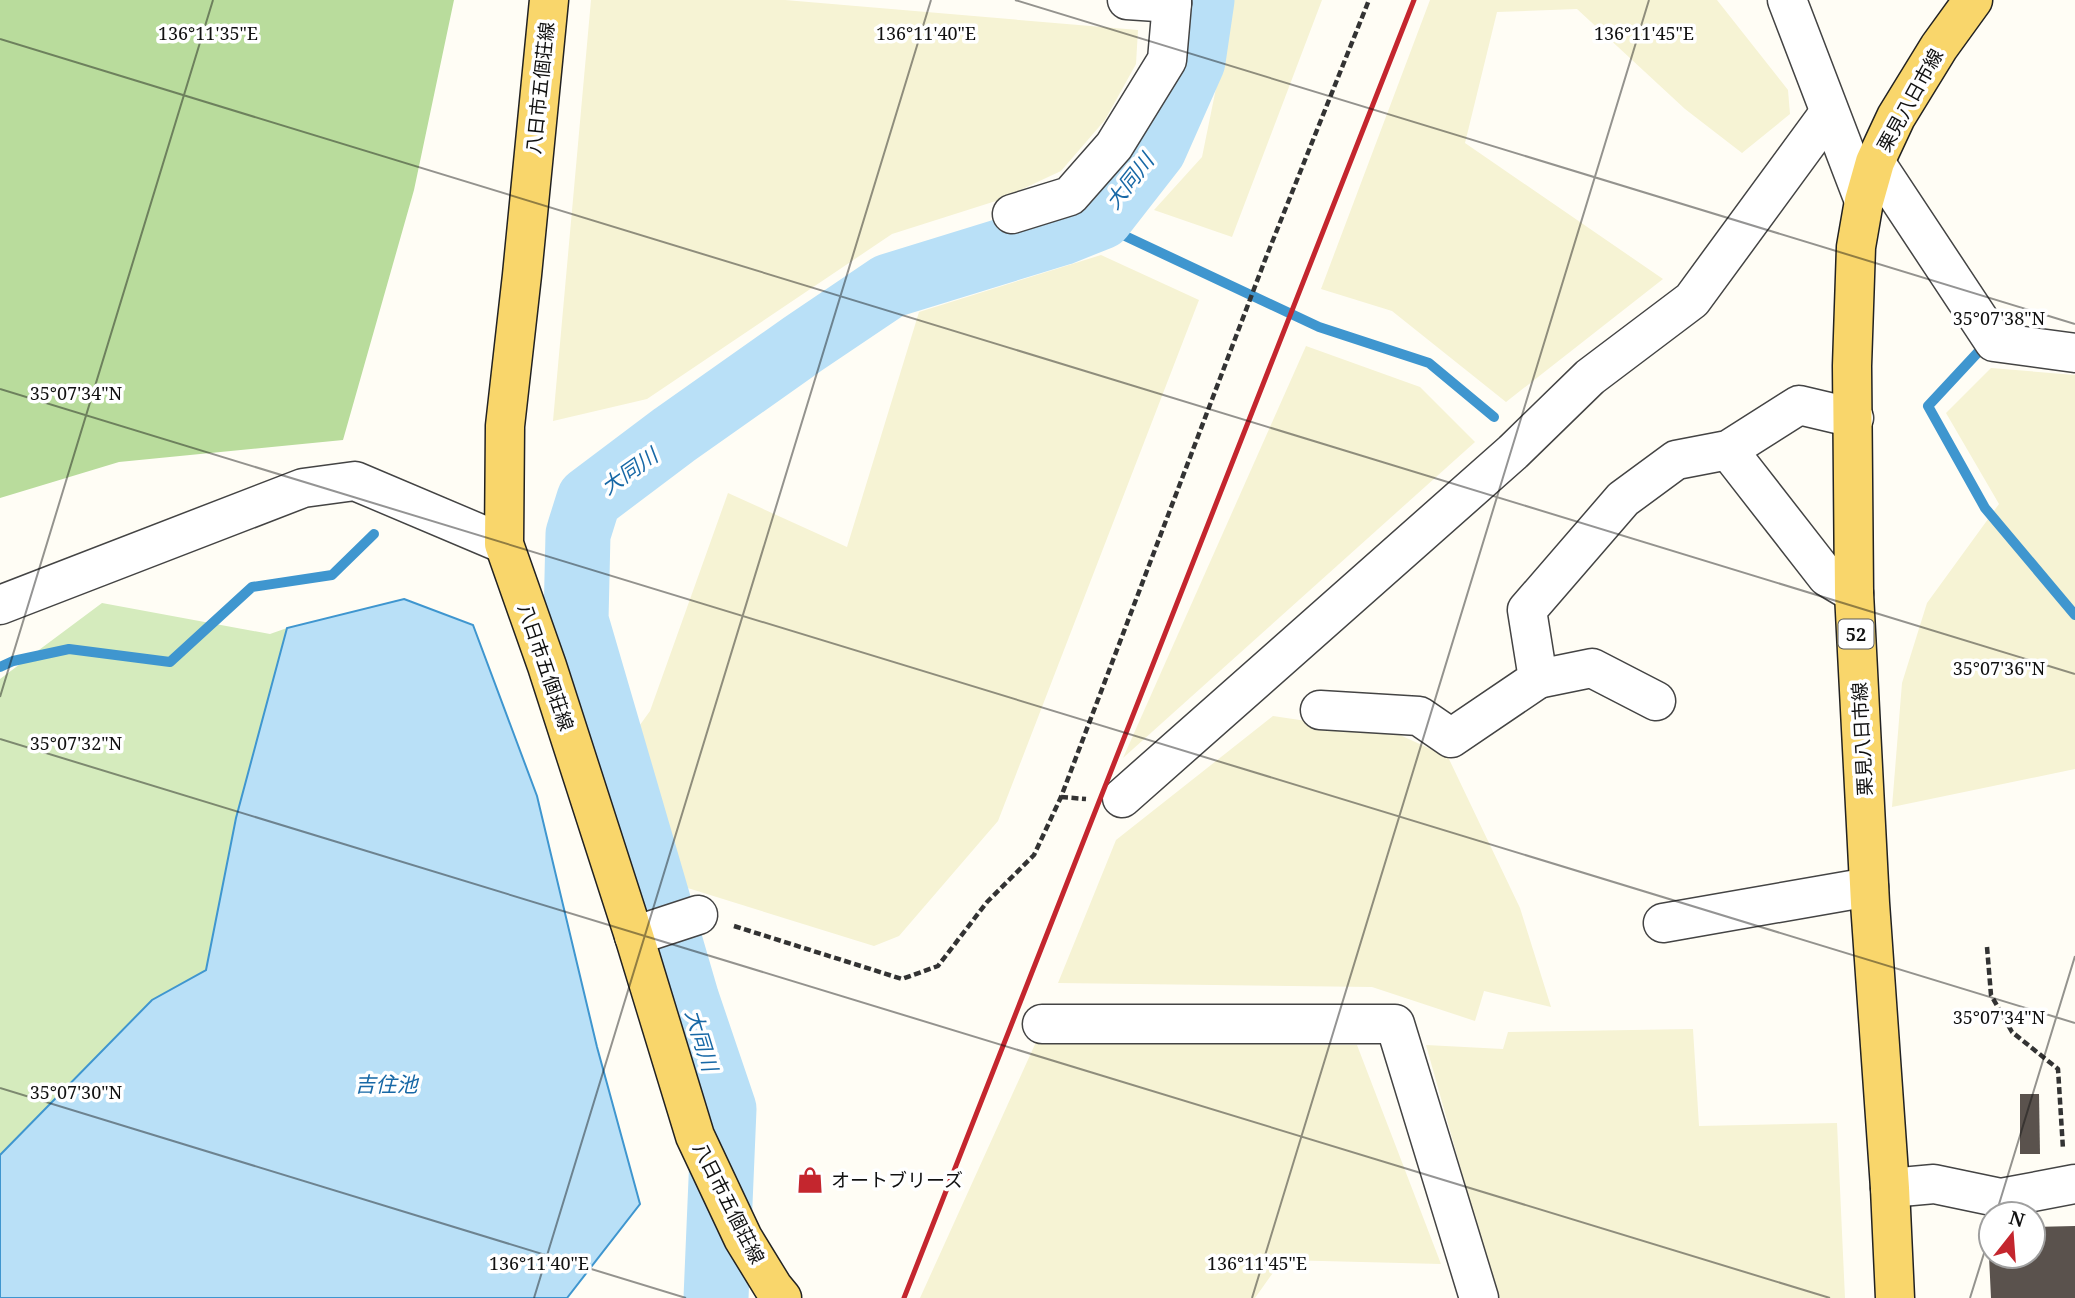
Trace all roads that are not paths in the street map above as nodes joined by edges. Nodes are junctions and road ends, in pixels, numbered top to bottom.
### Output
1 (549, 0) edge
2 (1127, 0) edge
3 (1787, 0) edge
4 (1973, 0) edge
5 (1172, 2) edge
6 (1829, 113) junction
7 (1875, 162) junction
8 (1864, 201) junction
9 (1012, 214) dead end
10 (2075, 353) edge
11 (1854, 418) junction
12 (1728, 450) junction
13 (503, 544) junction
14 (1854, 593) junction
15 (0, 605) edge
16 (1538, 679) junction
17 (1656, 701) dead end
18 (1320, 710) dead end
19 (1122, 798) dead end
20 (1869, 887) junction
21 (698, 915) road end
22 (1664, 923) dead end
23 (634, 936) junction
24 (1042, 1024) dead end
25 (2070, 1186) edge
26 (1890, 1188) junction
27 (774, 1294) edge
28 (1479, 1298) edge
29 (1895, 1298) edge

1 - 13 main road, 八日市五個荘線
2 - 5 street
3 - 6 street
4 - 7 main road, 栗見八日市線 / 52
5 - 9 street
6 - 8 street
6 - 19 street
7 - 8 main road, 栗見八日市線 / 52
7 - 10 street
8 - 11 main road, 栗見八日市線 / 52
11 - 12 street
11 - 14 main road, 栗見八日市線 / 52
12 - 14 street
12 - 16 street
13 - 15 street
13 - 23 main road, 八日市五個荘線
14 - 20 main road, 栗見八日市線 / 52
16 - 17 street
16 - 18 street
20 - 22 street
20 - 26 main road, 栗見八日市線 / 52
21 - 23 street
23 - 27 main road, 八日市五個荘線
24 - 28 street
25 - 26 street
26 - 29 main road, 栗見八日市線 / 52

